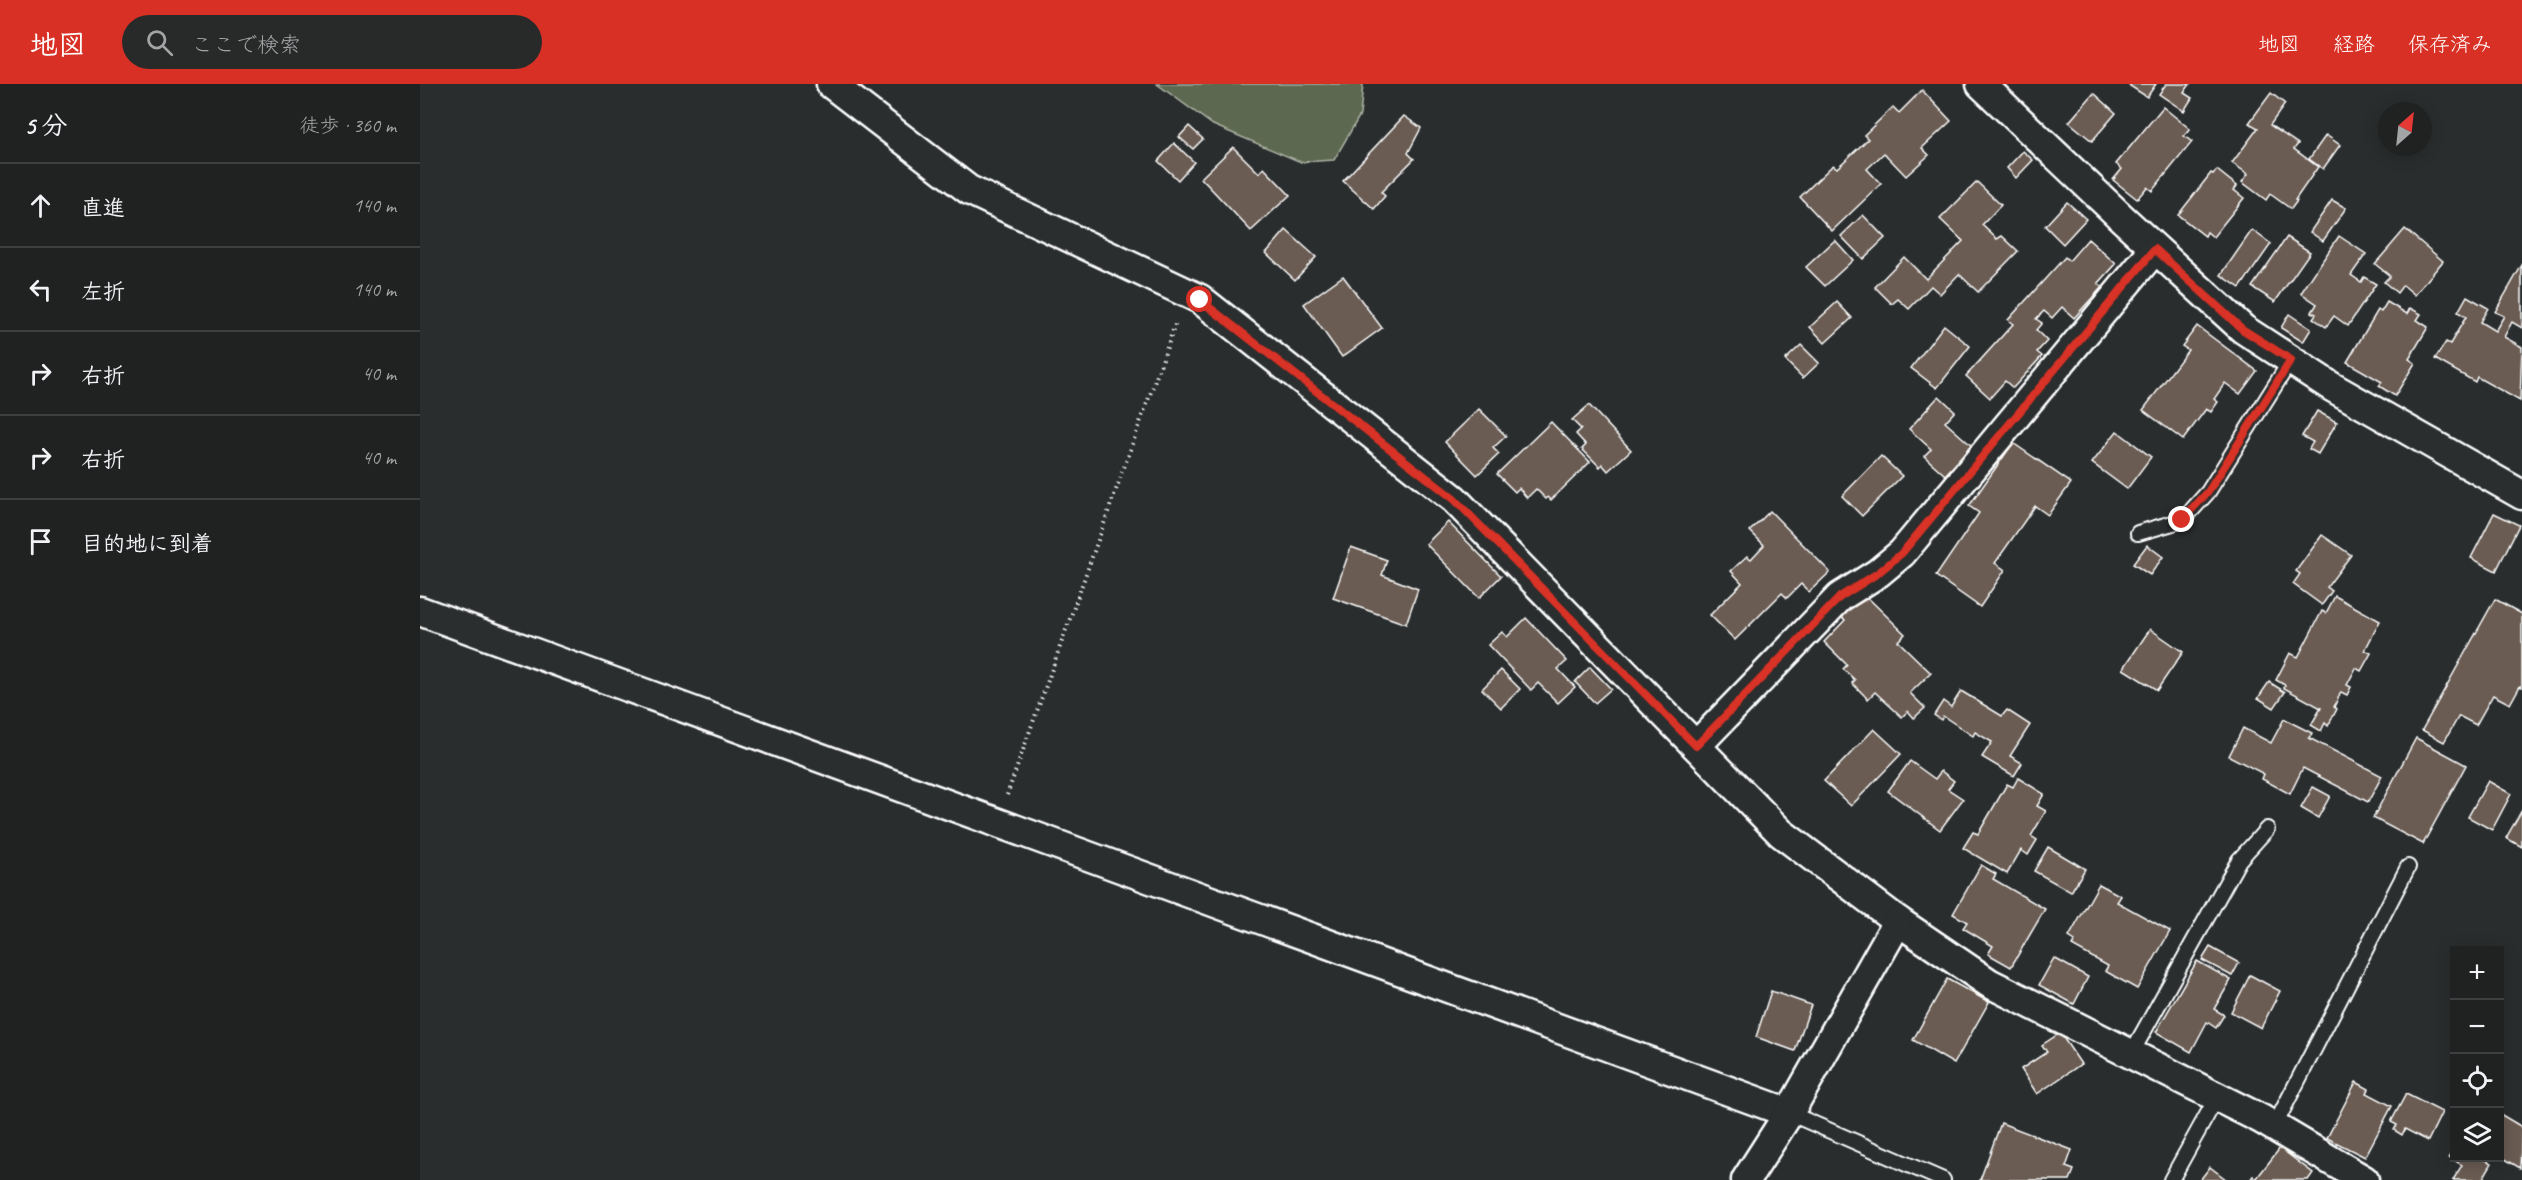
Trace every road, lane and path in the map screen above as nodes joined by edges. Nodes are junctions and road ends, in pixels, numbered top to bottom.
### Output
1 (831, 84) edge
2 (1981, 84) edge
3 (2155, 249) junction
4 (1187, 293) junction
5 (2291, 360) junction
6 (2522, 495) edge
7 (2138, 533) dead end
8 (420, 611) edge
9 (1696, 746) junction
10 (997, 823) junction
11 (2267, 829) dead end
12 (2408, 867) dead end
13 (1898, 921) junction
14 (2131, 1054) junction
15 (2217, 1097) junction
16 (1789, 1113) junction
17 (2274, 1127) junction
18 (1746, 1180) edge
19 (1943, 1180) edge
20 (2171, 1180) edge
21 (2364, 1180) edge

1 - 4 street
2 - 3 street
3 - 5 street
3 - 9 street
4 - 9 street
4 - 10 path
5 - 6 street
5 - 7 lane
8 - 10 street
9 - 13 street
10 - 16 street
11 - 14 lane
12 - 17 lane
13 - 14 street
13 - 16 street
14 - 15 street
15 - 17 street
15 - 20 lane
16 - 18 street
16 - 19 lane
17 - 21 street

